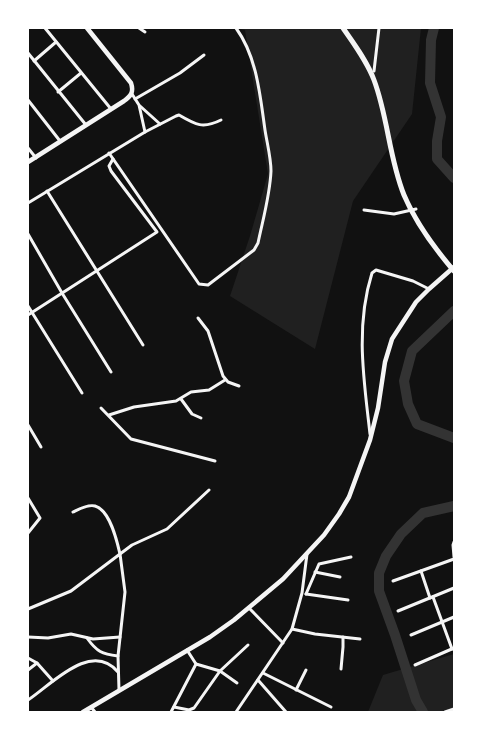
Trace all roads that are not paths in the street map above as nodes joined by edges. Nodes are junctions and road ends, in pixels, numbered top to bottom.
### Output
1 (46, 28) edge
2 (87, 28) edge
3 (140, 28) edge
4 (236, 28) edge
5 (343, 28) edge
6 (347, 28) edge
7 (379, 28) edge
8 (145, 32) dead end
9 (56, 42) junction
10 (28, 54) edge
11 (204, 54) dead end
12 (34, 61) junction
13 (374, 71) junction
14 (81, 73) junction
15 (58, 92) junction
16 (133, 97) junction
17 (28, 100) edge
18 (139, 105) junction
19 (111, 110) junction
20 (221, 120) dead end
21 (160, 124) junction
22 (86, 126) junction
23 (145, 132) junction
24 (60, 141) junction
25 (28, 148) edge
26 (109, 153) junction
27 (36, 158) junction
28 (113, 159) junction
29 (28, 162) edge
30 (47, 191) junction
31 (28, 203) edge
32 (364, 210) dead end
33 (414, 210) junction
34 (28, 234) edge
35 (454, 268) edge
36 (97, 271) junction
37 (429, 289) junction
38 (62, 294) junction
39 (28, 306) edge
40 (29, 314) edge
41 (198, 318) dead end
42 (143, 345) dead end
43 (112, 372) dead end
44 (225, 380) junction
45 (239, 386) dead end
46 (82, 393) dead end
47 (182, 399) junction
48 (101, 408) dead end
49 (109, 415) junction
50 (201, 418) dead end
51 (28, 425) edge
52 (370, 440) junction
53 (41, 447) dead end
54 (215, 461) dead end
55 (209, 490) dead end
56 (28, 498) edge
57 (73, 512) dead end
58 (28, 533) edge
59 (454, 542) edge
60 (120, 554) junction
61 (307, 554) junction
62 (351, 557) dead end
63 (454, 558) edge
64 (421, 571) junction
65 (315, 572) junction
66 (340, 577) dead end
67 (393, 581) dead end
68 (454, 588) edge
69 (304, 594) junction
70 (432, 597) junction
71 (348, 600) dead end
72 (249, 608) junction
73 (28, 609) edge
74 (398, 611) dead end
75 (454, 617) edge
76 (442, 622) junction
77 (292, 629) junction
78 (410, 635) dead end
79 (28, 637) edge
80 (342, 637) junction
81 (87, 638) junction
82 (120, 638) junction
83 (360, 639) dead end
84 (283, 643) junction
85 (248, 645) dead end
86 (453, 649) edge
87 (187, 650) junction
88 (118, 656) junction
89 (28, 658) edge
90 (37, 663) junction
91 (196, 664) junction
92 (415, 665) dead end
93 (340, 669) dead end
94 (28, 670) edge
95 (306, 670) dead end
96 (220, 671) junction
97 (118, 672) junction
98 (263, 673) junction
99 (258, 680) junction
100 (53, 681) junction
101 (237, 683) dead end
102 (119, 690) junction
103 (296, 690) junction
104 (28, 700) edge
105 (331, 706) dead end
106 (91, 707) junction
107 (174, 707) junction
108 (454, 709) edge
109 (83, 712) edge
110 (95, 712) edge
111 (171, 712) edge
112 (236, 712) edge
113 (286, 712) edge
114 (445, 712) edge

1 - 9 street
2 - 16 street
3 - 8 street
4 - 28 street
5 - 33 main road
6 - 13 main road
7 - 13 street
9 - 12 street
9 - 14 street
10 - 12 street
11 - 16 street
12 - 15 street
13 - 33 main road
14 - 15 street
14 - 19 street
15 - 22 street
16 - 18 street
16 - 19 street
17 - 24 street
18 - 21 street
18 - 23 street
19 - 22 street
20 - 21 street
21 - 23 street
22 - 24 street
23 - 26 street
24 - 27 street
25 - 27 street
26 - 28 street
26 - 30 street
27 - 29 street
28 - 36 street
30 - 31 street
30 - 36 street
32 - 33 street
33 - 35 main road
34 - 38 street
35 - 37 street
36 - 38 street
36 - 42 street
37 - 52 street
37 - 52 street
38 - 40 street
38 - 43 street
39 - 40 street
40 - 46 street
41 - 44 street
44 - 45 street
44 - 47 street
47 - 49 street
47 - 50 street
48 - 49 street
49 - 54 street
51 - 53 street
52 - 61 street
55 - 60 street
56 - 58 street
57 - 60 street
59 - 63 street
60 - 73 street
60 - 82 street
61 - 69 street
61 - 72 street
62 - 65 street
63 - 64 street
64 - 67 street
64 - 70 street
65 - 66 street
65 - 69 street
68 - 70 street
69 - 71 street
69 - 77 street
70 - 74 street
70 - 76 street
72 - 84 street
72 - 87 street
75 - 76 street
76 - 78 street
76 - 86 street
77 - 80 street
77 - 84 street
79 - 81 street
80 - 83 street
80 - 93 street
81 - 82 street
81 - 88 street
82 - 88 street
84 - 98 street
85 - 96 street
86 - 92 street
87 - 91 street
87 - 102 street
88 - 97 street
89 - 90 street
90 - 94 street
90 - 100 street
91 - 96 street
91 - 107 street
95 - 103 street
96 - 101 street
96 - 107 street
97 - 100 street
97 - 102 street
98 - 99 street
98 - 103 street
99 - 112 street
99 - 113 street
100 - 104 street
102 - 106 street
103 - 105 street
106 - 109 street
106 - 110 street
107 - 111 street
108 - 114 street

